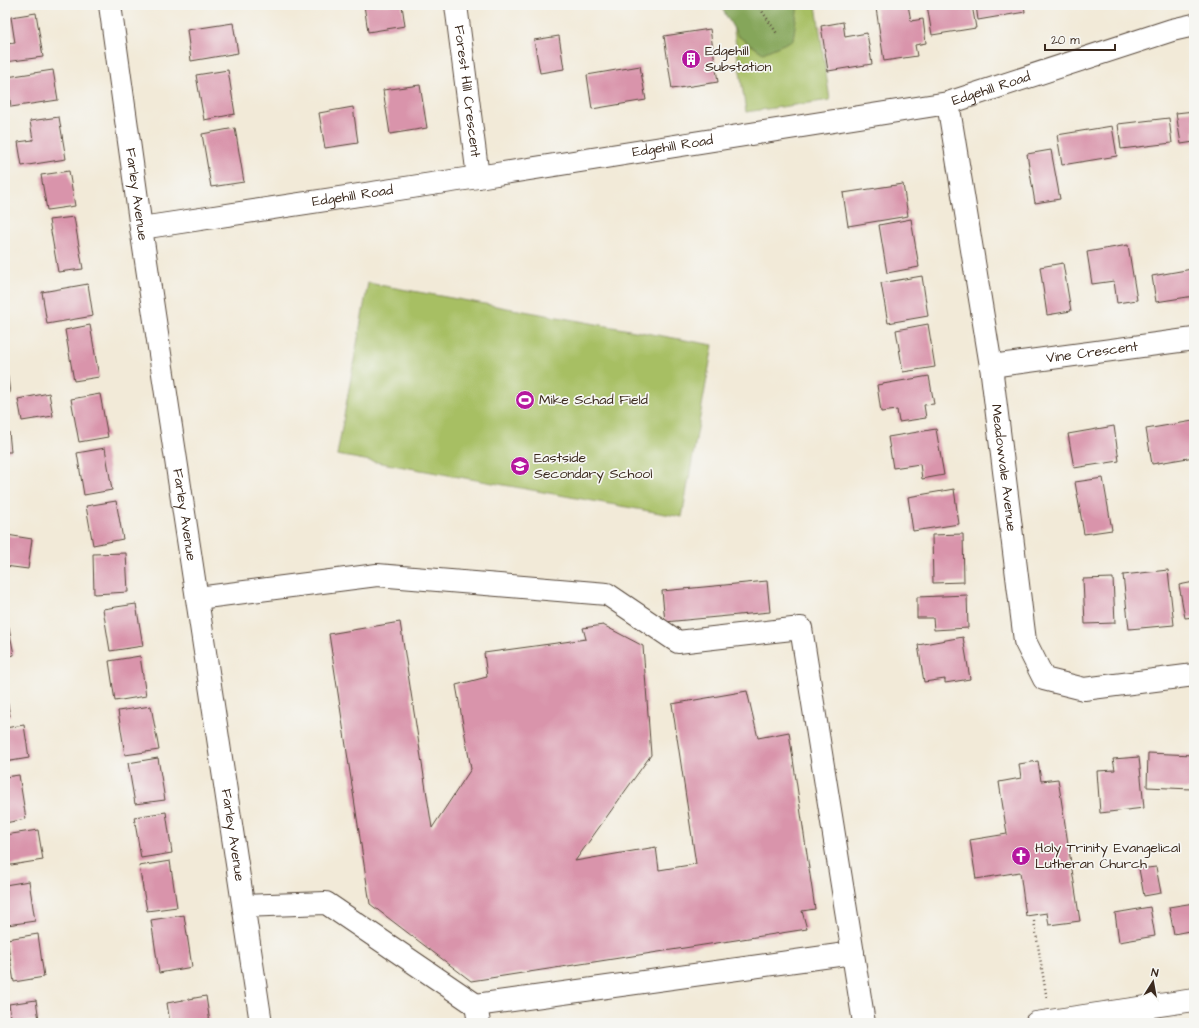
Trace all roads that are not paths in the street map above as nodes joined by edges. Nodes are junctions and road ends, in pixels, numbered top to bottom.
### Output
1 (110, 5) edge
2 (456, 5) edge
3 (1194, 26) edge
4 (948, 103) junction
5 (478, 177) junction
6 (141, 228) junction
7 (1194, 339) edge
8 (991, 366) junction
9 (198, 598) junction
10 (1194, 675) edge
11 (244, 906) junction
12 (853, 953) junction
13 (1194, 1000) edge
14 (477, 1014) edge
15 (1083, 1020) edge
16 (1043, 1022) edge
17 (261, 1023) edge
18 (864, 1023) edge

1 - 6 street, Farley Avenue
2 - 5 street, Forest Hill Crescent
3 - 4 street, Edgehill Road
4 - 5 street, Edgehill Road
4 - 8 street, Meadowvale Avenue
5 - 6 street, Edgehill Road
6 - 9 street, Farley Avenue
7 - 8 street, Vine Crescent
8 - 10 street, Meadowvale Avenue
9 - 11 street, Farley Avenue
9 - 12 street
11 - 14 street
11 - 17 street, Farley Avenue
12 - 14 street
12 - 18 street
13 - 15 street
15 - 16 street

